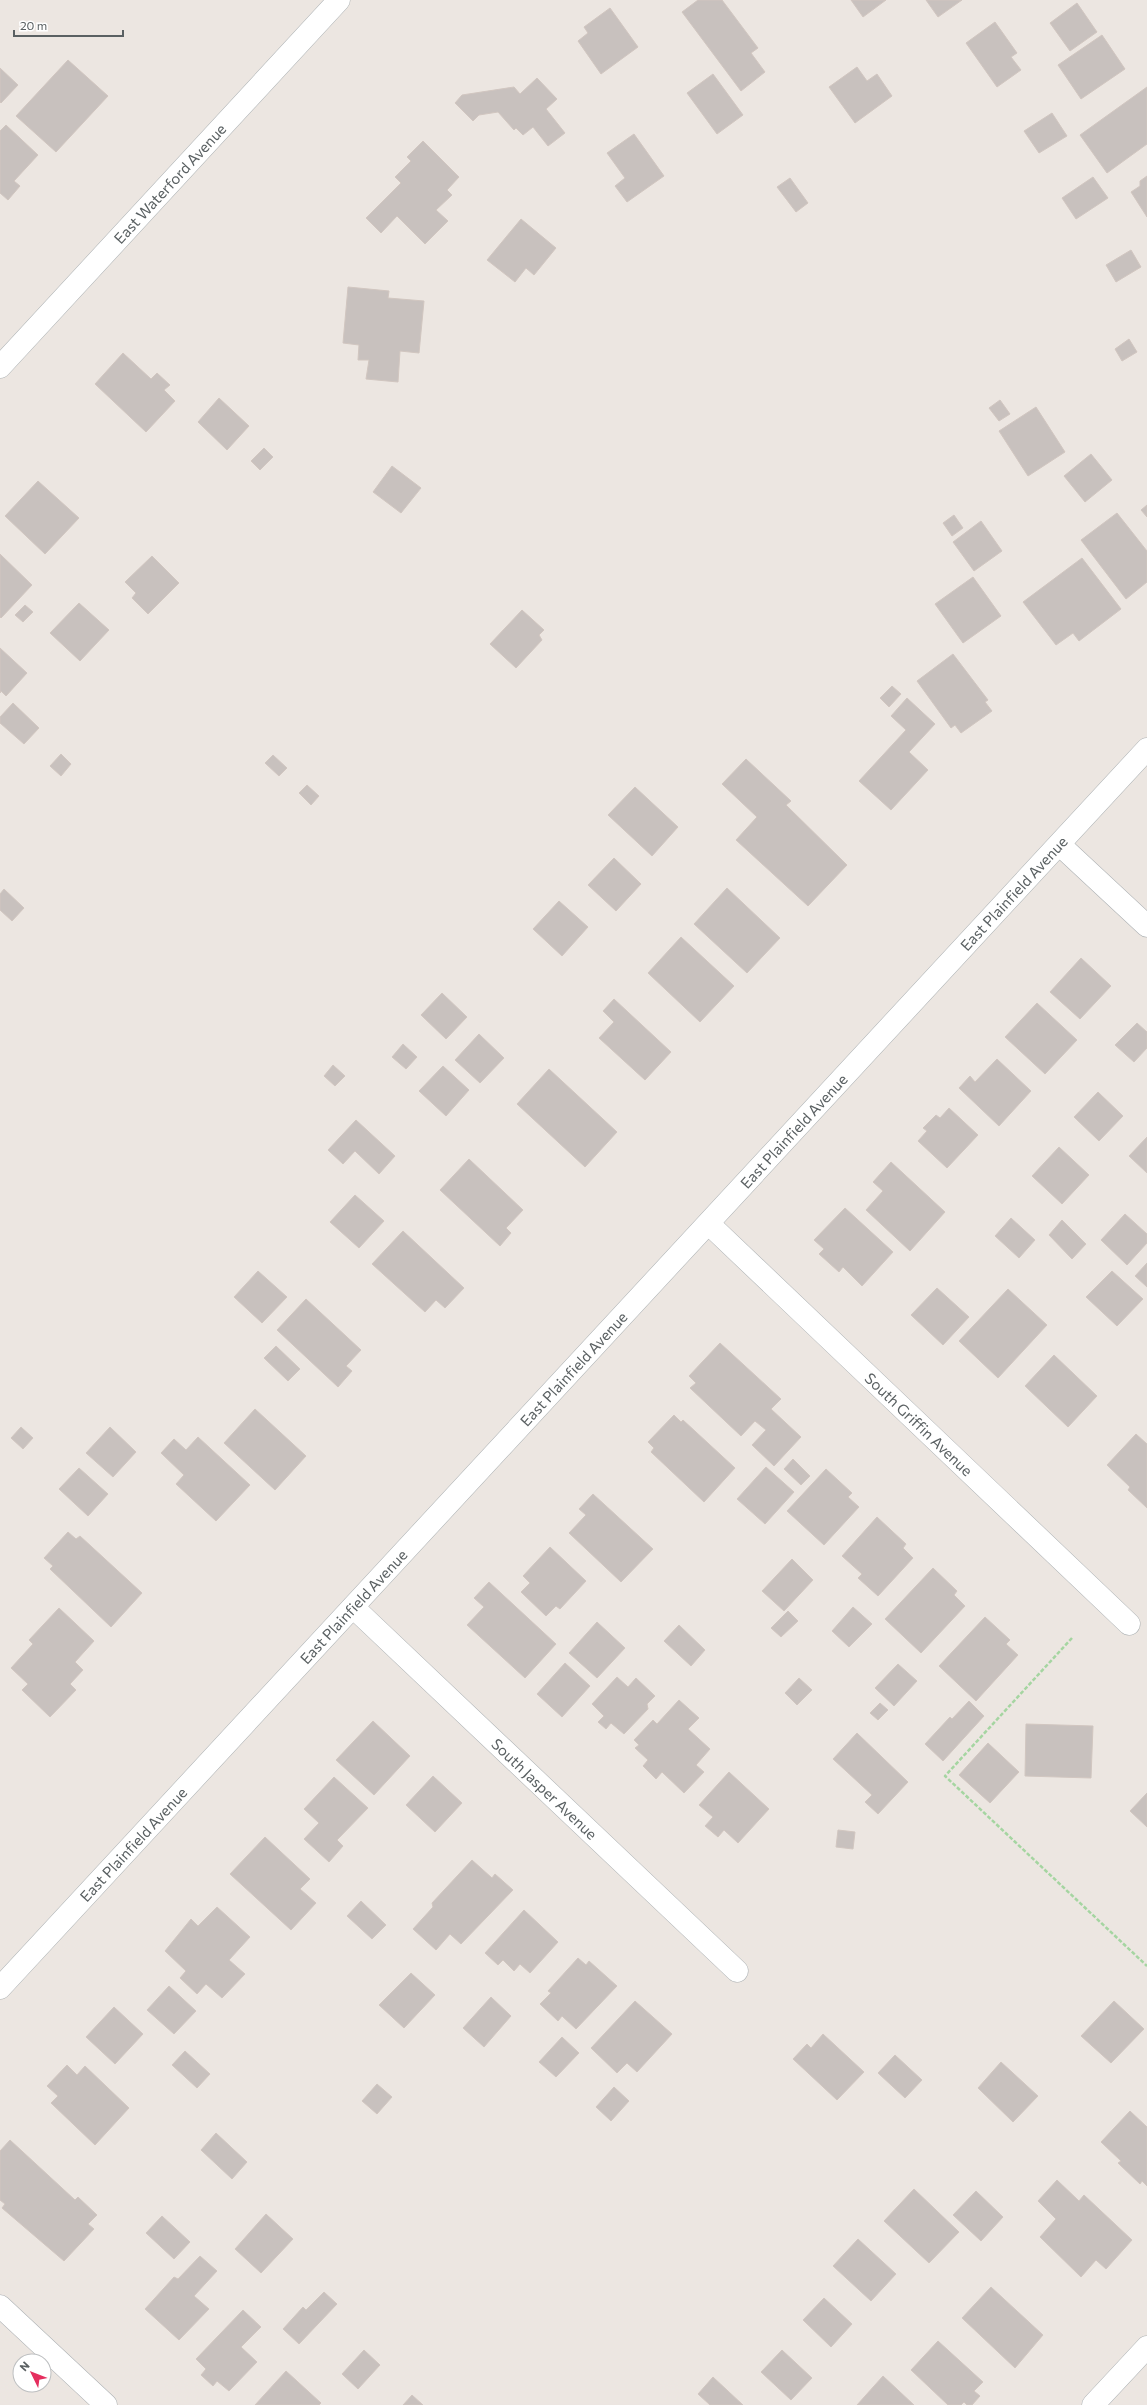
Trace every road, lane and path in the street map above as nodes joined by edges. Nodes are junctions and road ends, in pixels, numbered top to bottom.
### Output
1 (339, 0) edge
2 (0, 367) edge
3 (1147, 749) edge
4 (1060, 845) junction
5 (1147, 926) edge
6 (709, 1224) junction
7 (353, 1606) junction
8 (1129, 1624) dead end
9 (1072, 1638) dead end
10 (1147, 1966) edge
11 (737, 1971) dead end
12 (0, 1988) edge
13 (0, 2306) edge
14 (1147, 2347) edge
15 (106, 2405) edge
16 (1093, 2405) edge

1 - 2 street, East Waterford Avenue
3 - 4 street, East Plainfield Avenue
4 - 5 street
4 - 6 street, East Plainfield Avenue
6 - 7 street, East Plainfield Avenue
6 - 8 street, South Griffin Avenue
7 - 11 street, South Jasper Avenue
7 - 12 street, East Plainfield Avenue
9 - 10 path
13 - 15 street
14 - 16 street

